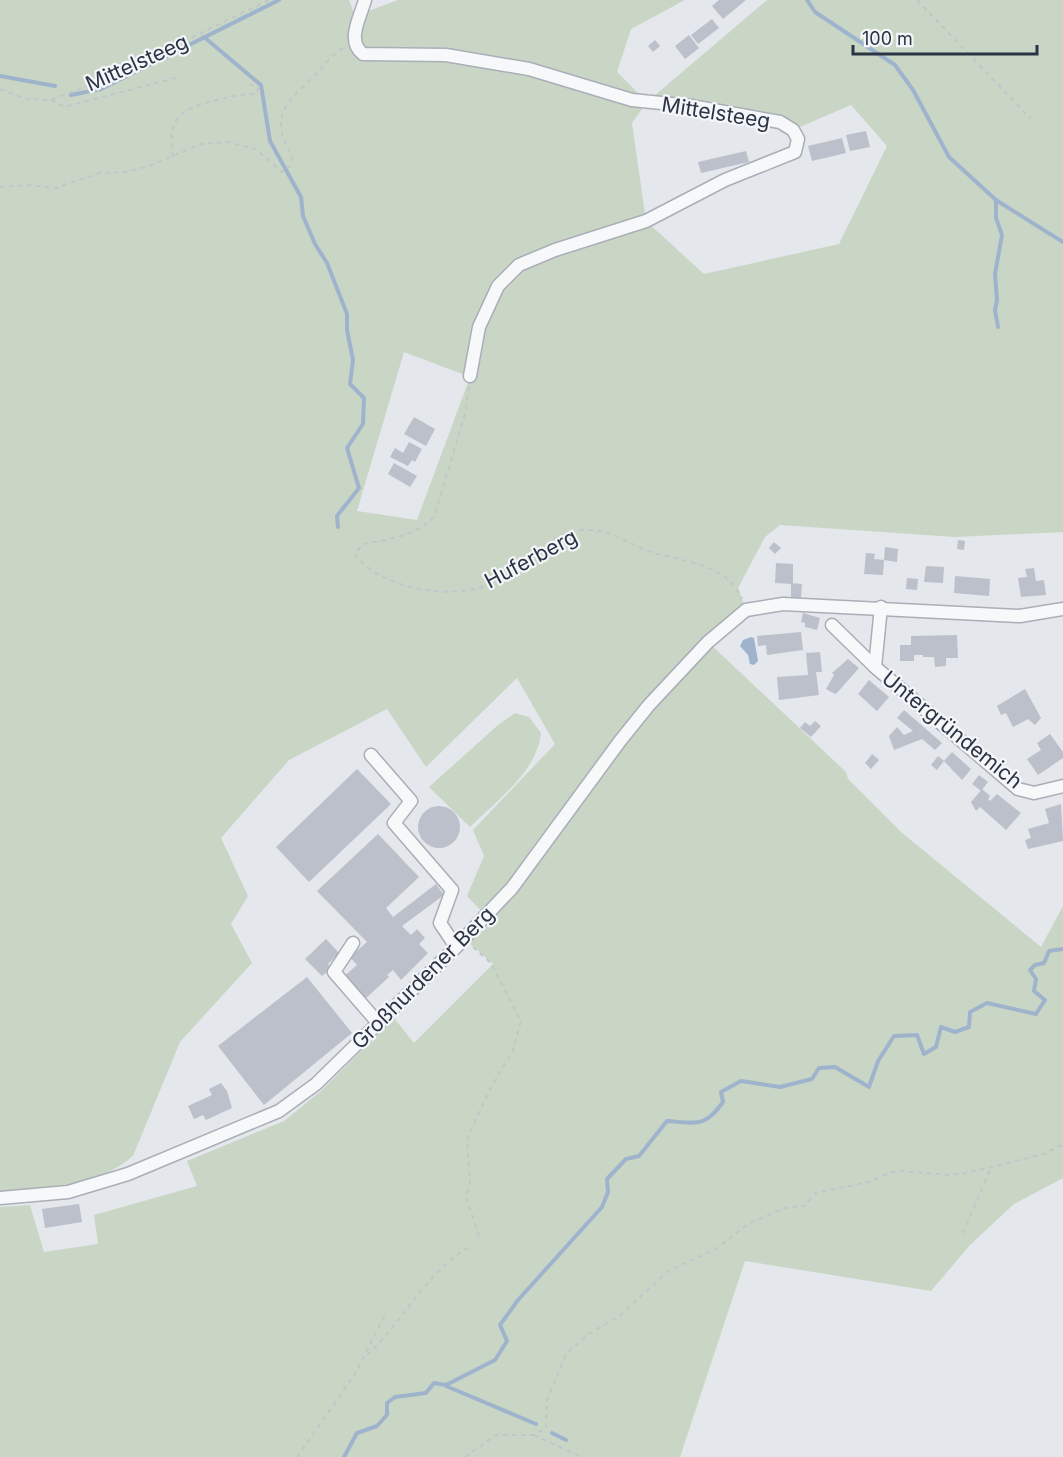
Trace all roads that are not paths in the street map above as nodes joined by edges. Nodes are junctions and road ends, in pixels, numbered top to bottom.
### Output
1 (365, 0) edge
2 (470, 376) road end
3 (881, 607) junction
4 (1063, 609) edge
5 (832, 625) dead end
6 (875, 667) junction
7 (371, 755) dead end
8 (1063, 786) edge
9 (352, 943) dead end
10 (460, 943) junction
11 (379, 1024) junction
12 (0, 1198) edge

1 - 2 street, Mittelsteeg
3 - 4 street
3 - 6 street, Untergründemich
3 - 10 street, Großhurdener Berg
5 - 6 street, Untergründemich
6 - 8 street, Untergründemich
7 - 10 street
9 - 11 street
10 - 11 street, Großhurdener Berg
11 - 12 street, Großhurdener Berg

